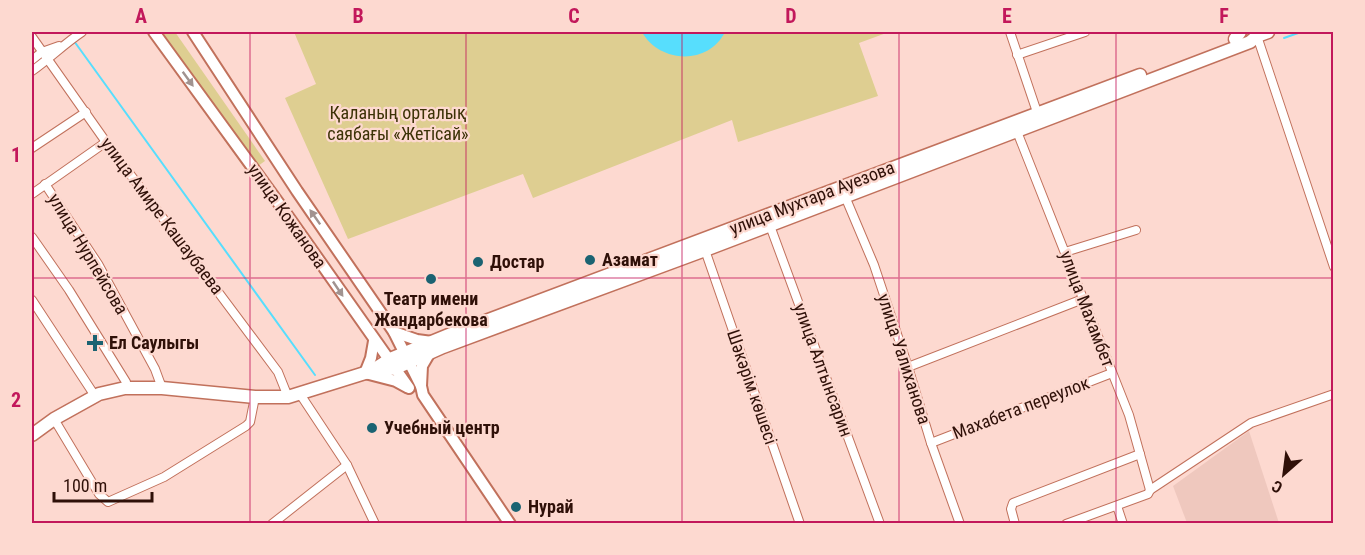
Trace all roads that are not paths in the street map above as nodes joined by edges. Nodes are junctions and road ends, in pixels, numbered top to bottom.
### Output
1 (82, 32) edge
2 (154, 32) edge
3 (193, 32) edge
4 (1010, 32) edge
5 (1085, 32) edge
6 (1260, 33) edge
7 (1238, 35) edge
8 (32, 37) edge
9 (61, 46) junction
10 (42, 52) junction
11 (1017, 55) junction
12 (48, 59) junction
13 (32, 60) edge
14 (32, 71) edge
15 (86, 112) junction
16 (1039, 118) junction
17 (1016, 127) junction
18 (106, 142) junction
19 (32, 148) edge
20 (45, 184) junction
21 (297, 191) junction
22 (843, 191) junction
23 (32, 194) edge
24 (280, 204) junction
25 (767, 220) junction
26 (1136, 230) dead end
27 (32, 237) edge
28 (705, 250) junction
29 (1065, 252) junction
30 (1334, 267) edge
31 (1083, 298) junction
32 (32, 300) edge
33 (394, 332) junction
34 (374, 341) junction
35 (431, 348) junction
36 (406, 359) junction
37 (393, 363) junction
38 (908, 367) junction
39 (368, 373) junction
40 (1112, 373) junction
41 (125, 388) junction
42 (162, 388) junction
43 (409, 388) junction
44 (422, 391) junction
45 (1334, 394) edge
46 (294, 395) junction
47 (95, 396) junction
48 (255, 397) junction
49 (54, 419) junction
50 (32, 435) edge
51 (931, 443) junction
52 (1140, 454) junction
53 (347, 465) junction
54 (1150, 490) junction
55 (1117, 506) junction
56 (373, 523) edge
57 (508, 523) edge
58 (272, 524) edge
59 (800, 524) edge
60 (880, 524) edge
61 (960, 524) edge
62 (1015, 524) edge
63 (1066, 524) edge
64 (1123, 524) edge

1 - 9 street
2 -> 24 street, улица Кожанова
3 - 21 street, улица Кожанова
4 - 11 street
5 - 11 street
6 - 7 main road, улица Мухтара Ауезова
6 - 16 main road, улица Мухтара Ауезова
6 - 30 street
7 - 16 main road, улица Мухтара Ауезова
8 - 10 street, улица Амире Кашаубаева
9 - 10 street
9 - 12 street
10 - 12 street, улица Амире Кашаубаева
10 - 13 street
11 - 16 street
12 - 14 street
12 - 15 street, улица Амире Кашаубаева
15 - 18 street, улица Амире Кашаубаева
15 - 19 street
16 - 17 main road, улица Мухтара Ауезова
17 - 22 main road, улица Мухтара Ауезова
17 - 29 street, улица Махамбет
18 - 20 street
18 - 46 street, улица Амире Кашаубаева
20 - 23 street
20 - 42 street, улица Нурпейсова
21 - 24 street
33 -> 21 street, улица Кожанова
22 - 25 main road, улица Мухтара Ауезова
22 - 38 street, улица Уалиханова
24 -> 34 street, улица Кожанова
25 - 28 main road, улица Мухтара Ауезова
25 - 35 main road, улица Мухтара Ауезова
25 - 60 street, улица Алтынсарин
26 - 29 street
27 - 41 street
28 - 35 main road, улица Мухтара Ауезова
28 - 59 street, Шәкәрім көшесі
29 - 31 street, улица Махамбет
31 - 38 street
31 - 40 street, улица Махамбет
32 - 47 street
33 - 35 street
33 - 36 street, улица Кожанова
34 - 37 street, улица Кожанова
34 - 39 street
35 - 36 main road, улица Мухтара Ауезова
35 - 44 street
36 - 37 main road, улица Мухтара Ауезова
36 - 44 street, улица Кожанова
37 - 39 main road, улица Мухтара Ауезова
37 - 43 street, улица Кожанова
38 - 51 street, улица Уалиханова
39 - 43 street
39 - 46 main road, улица Мухтара Ауезова
40 - 51 street, Махабета переулок
40 - 52 street, улица Махамбет
41 - 42 main road, улица Мухтара Ауезова
41 - 47 main road, улица Мухтара Ауезова
42 - 48 main road, улица Мухтара Ауезова
43 - 44 street, улица Кожанова
44 - 57 street, улица Кожанова
45 - 54 street
46 - 48 main road, улица Мухтара Ауезова
46 - 53 street, улица Амире Кашаубаева
47 - 49 main road, улица Мухтара Ауезова
48 - 49 street
49 - 50 main road, улица Мухтара Ауезова
51 - 61 street, улица Уалиханова
52 - 54 street, улица Махамбет
52 - 62 street
53 - 56 street, улица Амире Кашаубаева
53 - 58 street
54 - 55 street
55 - 63 street
55 - 64 street

